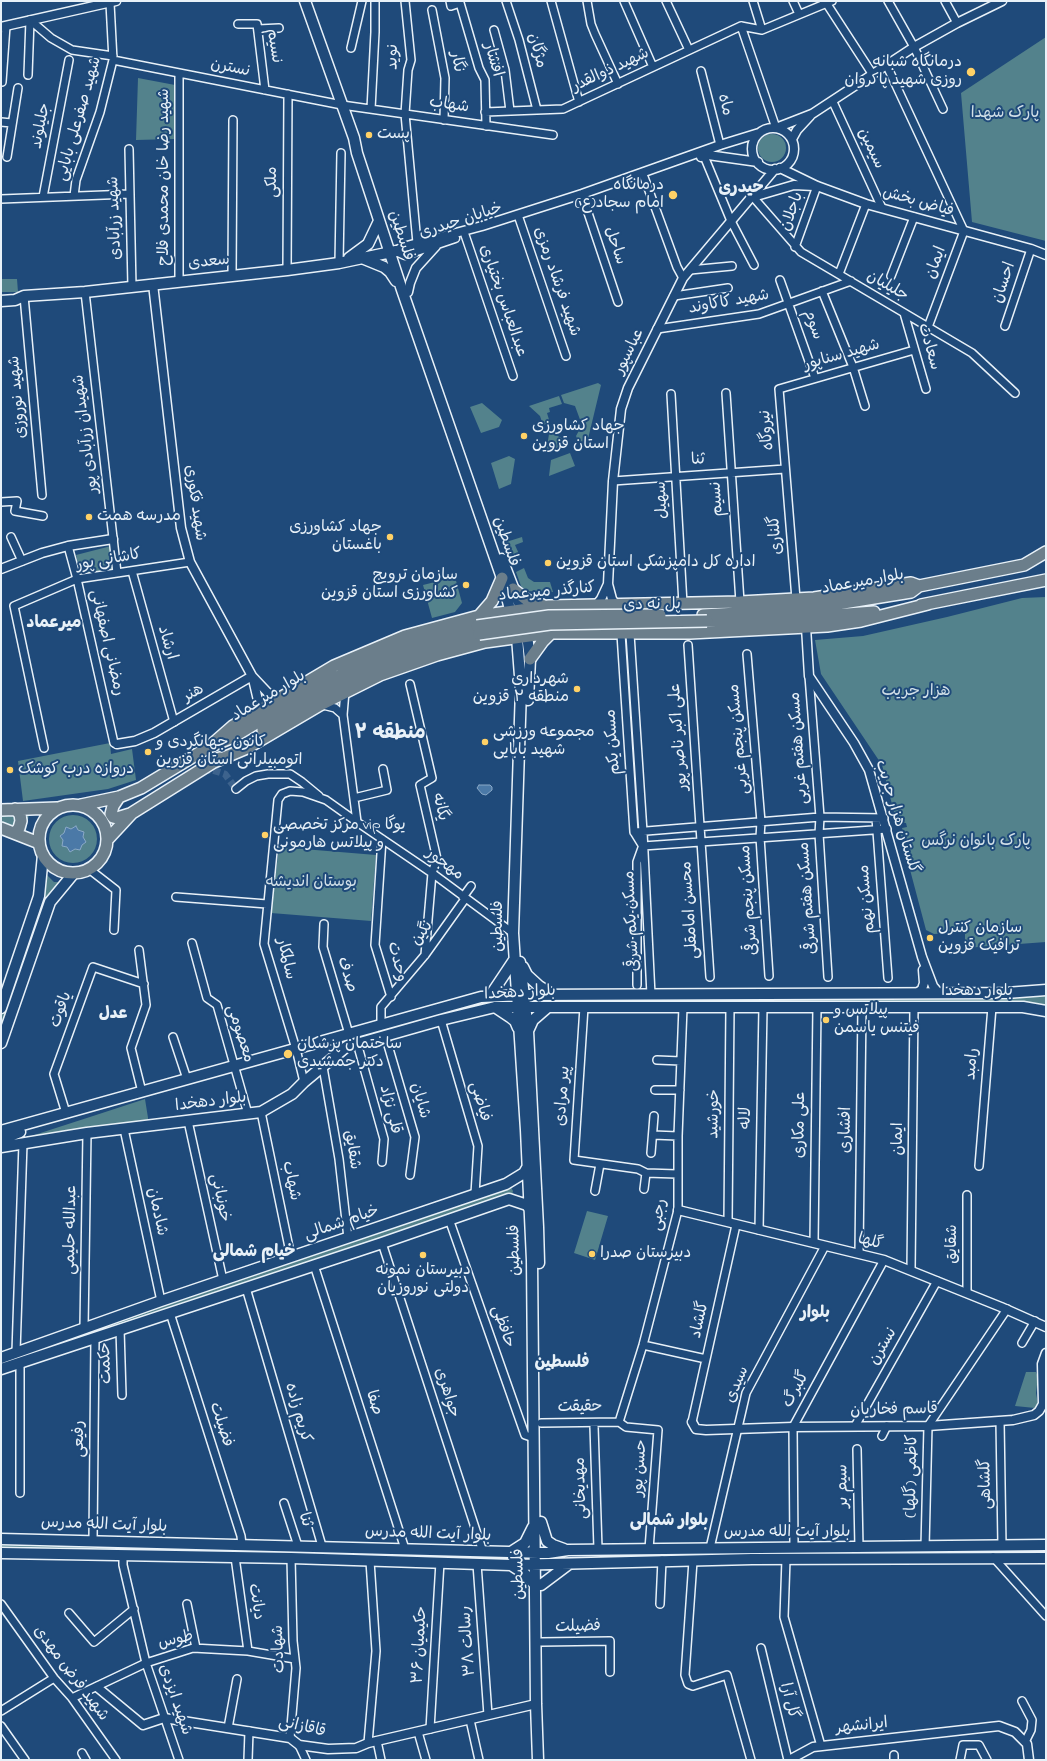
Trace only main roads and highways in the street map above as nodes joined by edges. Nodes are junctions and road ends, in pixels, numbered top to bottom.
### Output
1 (305, 1) edge
2 (354, 138) junction
3 (379, 221) junction
4 (393, 252) junction
5 (362, 258) junction
6 (340, 263) junction
7 (405, 291) junction
8 (1, 294) edge
9 (24, 296) junction
10 (1, 301) edge
11 (1044, 558) edge
12 (502, 578) junction
13 (1046, 580) edge
14 (919, 586) junction
15 (513, 589) junction
16 (928, 604) junction
17 (549, 606) junction
18 (516, 610) junction
19 (705, 618) junction
20 (480, 630) junction
21 (551, 633) junction
22 (522, 636) junction
23 (530, 659) junction
24 (208, 747) junction
25 (214, 762) junction
26 (119, 797) junction
27 (81, 805) junction
28 (58, 808) junction
29 (15, 809) junction
30 (1, 810) edge
31 (130, 814) junction
32 (1, 828) edge
33 (15, 832) junction
34 (107, 840) junction
35 (39, 844) junction
36 (43, 855) junction
37 (74, 873) junction
38 (516, 933) junction
39 (517, 960) junction
40 (1046, 990) edge
41 (3, 995) edge
42 (520, 995) junction
43 (553, 995) junction
44 (490, 996) junction
45 (495, 1007) junction
46 (521, 1007) junction
47 (548, 1007) junction
48 (1, 1008) edge
49 (1046, 1011) edge
50 (524, 1032) junction
51 (1, 1044) edge
52 (55, 1116) junction
53 (1, 1131) edge
54 (2, 1147) edge
55 (528, 1166) junction
56 (506, 1184) junction
57 (509, 1198) junction
58 (530, 1210) junction
59 (1, 1358) edge
60 (1, 1369) edge
61 (538, 1522) junction
62 (1, 1539) edge
63 (135, 1542) junction
64 (1046, 1545) edge
65 (358, 1548) junction
66 (653, 1549) junction
67 (568, 1550) junction
68 (620, 1550) junction
69 (511, 1552) junction
70 (1, 1554) edge
71 (140, 1555) junction
72 (1046, 1558) edge
73 (536, 1559) junction
74 (360, 1560) junction
75 (660, 1560) junction
76 (463, 1563) junction
77 (569, 1564) junction
78 (511, 1565) junction
79 (538, 1585) junction
80 (538, 1740) junction
81 (538, 1760) edge

1 - 2 main road, فلسطین
2 - 3 main road, فلسطین
2 - 4 main road, فلسطین
3 - 4 main road, فلسطین
3 - 6 main road
4 - 5 main road, سعدی
4 - 7 main road, فلسطین
5 - 6 main road, سعدی
5 - 7 main road
6 - 9 main road, سعدی
7 - 12 main road, فلسطین
7 - 15 main road, فلسطین
8 - 9 main road, سعدی
9 - 10 main road, سعدی
11 - 14 main road, بلوار میرعماد
12 - 18 main road, فلسطین
12 - 20 main road
13 - 16 main road, بلوار میرعماد
14 - 17 main road, کنارگذر میرعماد
14 - 19 main road, بلوار میرعماد
15 - 17 main road
15 - 18 main road, فلسطین
16 - 19 main road, بلوار میرعماد
16 - 21 main road, کنارگذر میرعماد
17 - 18 main road, کنارگذر میرعماد
17 - 21 main road
18 - 20 main road, کنارگذر میرعماد
18 - 22 main road, فلسطین
19 - 20 main road, پل نه دی, bridge
20 - 22 main road, کنارگذر میرعماد
20 - 24 main road, بلوار میرعماد
20 - 24 main road, کنارگذر میرعماد
20 - 25 main road, کنارگذر میرعماد
20 - 25 main road, بلوار میرعماد
21 - 22 main road, کنارگذر میرعماد
21 - 23 main road
22 - 23 main road, فلسطین
22 - 38 main road, فلسطین
23 - 38 main road, فلسطین
24 - 26 main road, بلوار میرعماد
25 - 31 main road, بلوار میرعماد
26 - 27 main road, بلوار میرعماد
26 - 31 main road
27 - 28 main road
27 - 34 main road
28 - 29 main road
28 - 35 main road
29 - 30 main road
29 - 33 main road
31 - 34 main road, بلوار میرعماد
32 - 33 main road
33 - 35 main road
34 - 37 main road
35 - 36 main road
36 - 37 main road
36 - 41 main road
37 - 51 main road
38 - 39 main road, فلسطین
39 - 42 main road, فلسطین
39 - 43 main road
39 - 44 main road
40 - 43 main road, بلوار دهخدا
41 - 48 main road
42 - 43 main road, بلوار دهخدا
42 - 44 main road, بلوار دهخدا
42 - 46 main road, فلسطین
44 - 52 main road, بلوار دهخدا
45 - 46 main road, بلوار دهخدا
45 - 50 main road
45 - 54 main road, بلوار دهخدا
46 - 47 main road, بلوار دهخدا
46 - 50 main road, فلسطین
47 - 49 main road, بلوار دهخدا
47 - 50 main road
50 - 55 main road, فلسطین
50 - 61 main road, فلسطین
52 - 53 main road, بلوار دهخدا
52 - 54 main road
55 - 56 main road, خیام شمالی
55 - 58 main road, فلسطین
56 - 57 main road
56 - 59 main road, خیام شمالی
57 - 58 main road
57 - 60 main road, خیام شمالی
58 - 61 main road, فلسطین
61 - 67 main road
61 - 69 main road
61 - 73 main road, فلسطین
62 - 63 main road, بلوار آیت الله مدرس
63 - 65 main road, بلوار آیت الله مدرس
63 - 71 main road
64 - 66 main road, بلوار آیت الله مدرس
65 - 69 main road, بلوار آیت الله مدرس
65 - 74 main road
66 - 68 main road, بلوار آیت الله مدرس
66 - 75 main road
67 - 68 main road, بلوار آیت الله مدرس
67 - 73 main road, بلوار آیت الله مدرس
68 - 73 main road
69 - 73 main road, بلوار آیت الله مدرس
70 - 71 main road, بلوار آیت الله مدرس
71 - 74 main road, بلوار آیت الله مدرس
72 - 75 main road, بلوار آیت الله مدرس
73 - 76 main road
73 - 77 main road, بلوار آیت الله مدرس
73 - 78 main road, بلوار آیت الله مدرس
73 - 79 main road, فلسطین
74 - 76 main road, بلوار آیت الله مدرس
75 - 77 main road, بلوار آیت الله مدرس
76 - 78 main road, بلوار آیت الله مدرس
77 - 79 main road
78 - 79 main road
79 - 80 main road, فلسطین
79 - 80 main road, فلسطین
80 - 81 main road, فلسطین

